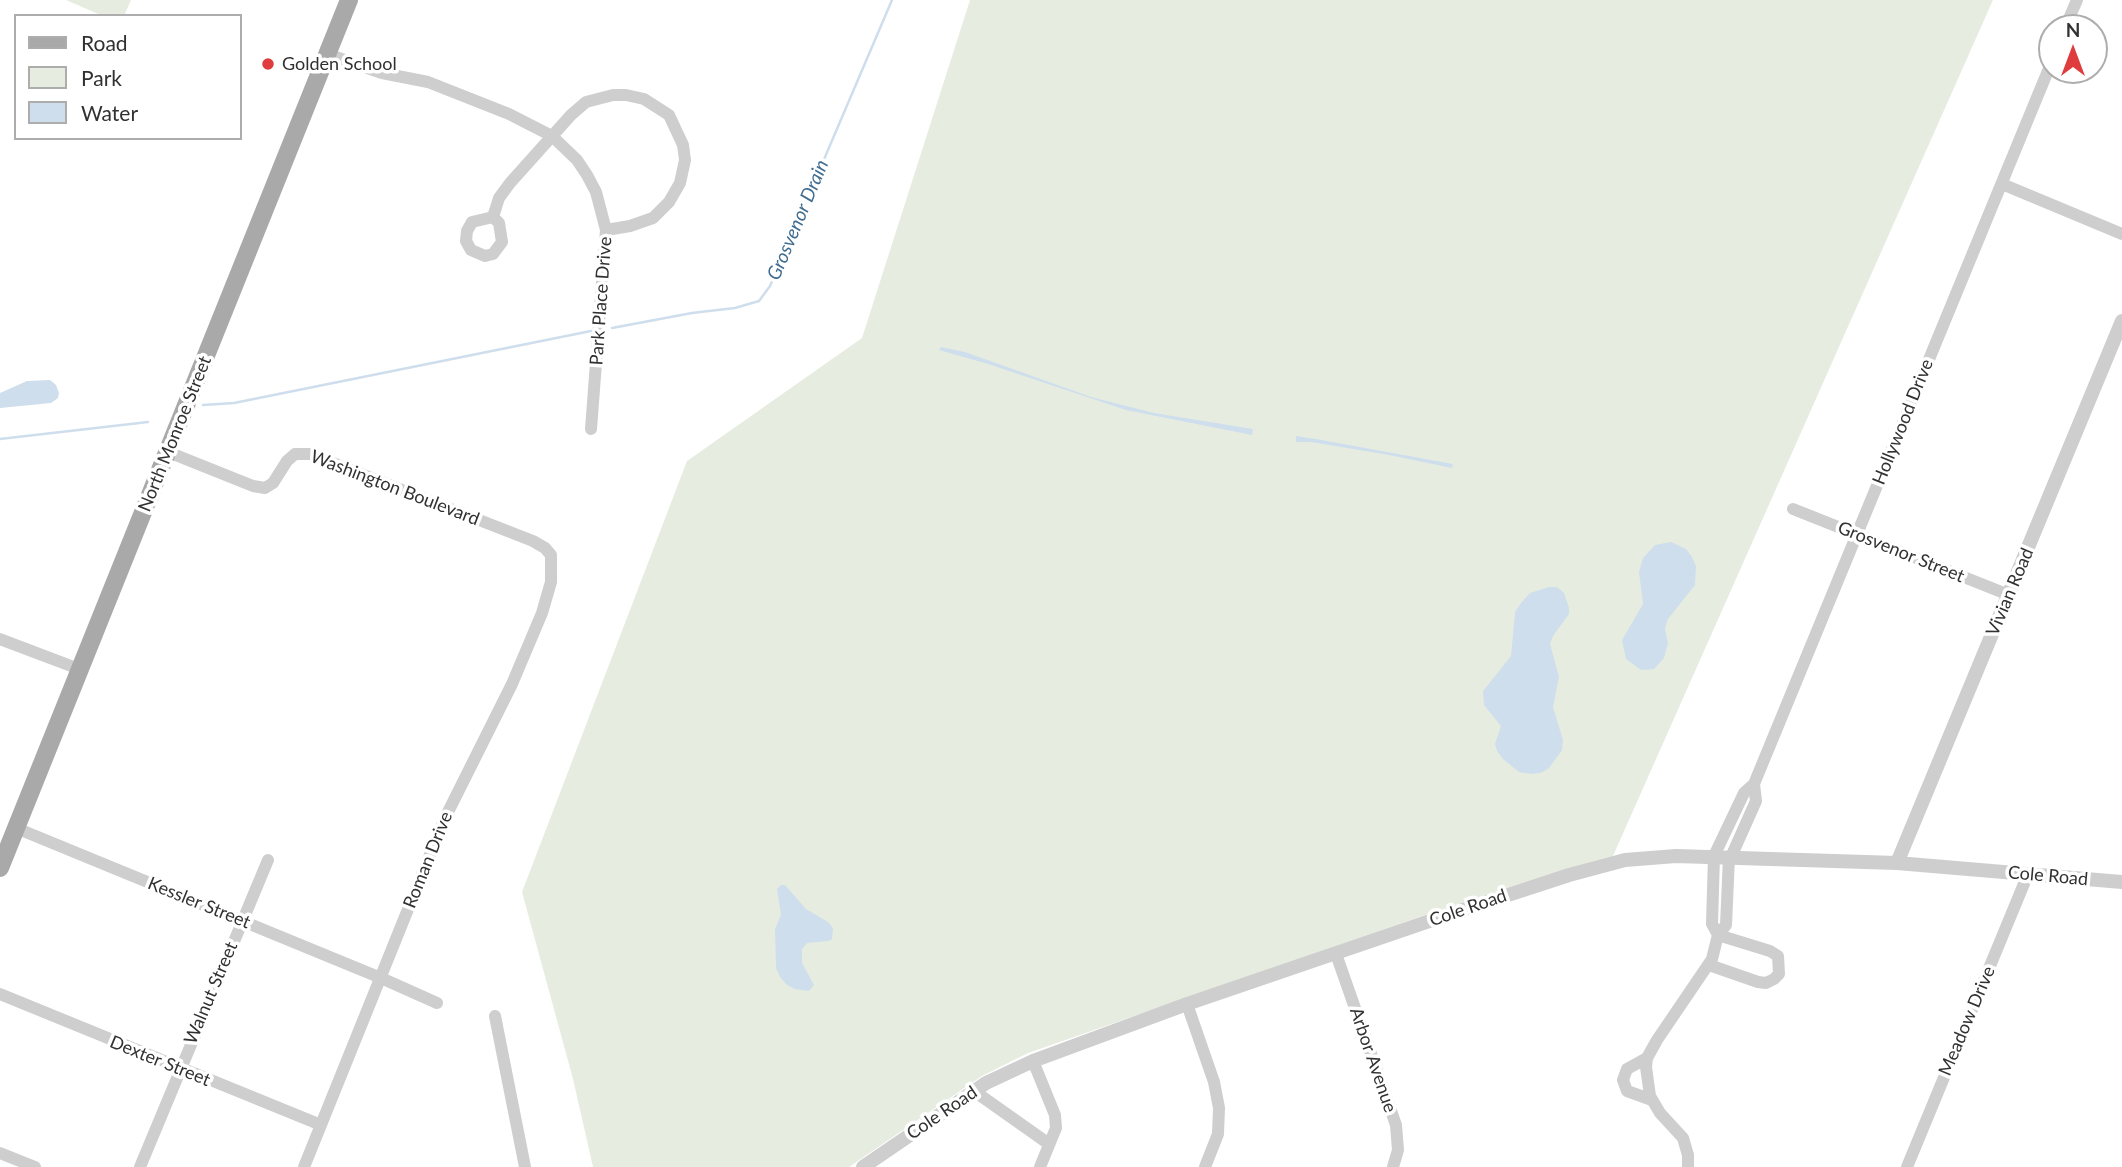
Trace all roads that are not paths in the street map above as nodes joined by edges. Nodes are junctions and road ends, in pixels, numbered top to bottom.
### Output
1 (349, 0) edge
2 (327, 54) junction
3 (2043, 84) edge
4 (552, 136) junction
5 (2002, 184) junction
6 (493, 217) dead end
7 (607, 230) junction
8 (2122, 234) edge
9 (2122, 321) edge
10 (591, 429) dead end
11 (168, 452) junction
12 (1793, 509) dead end
13 (1857, 534) junction
14 (551, 555) joint
15 (2009, 595) junction
16 (0, 639) edge
17 (79, 669) junction
18 (16, 828) junction
19 (1725, 857) junction
20 (268, 860) dead end
21 (1897, 863) junction
22 (0, 868) edge
23 (2028, 874) junction
24 (2122, 882) edge
25 (241, 920) junction
26 (1718, 935) junction
27 (1336, 954) junction
28 (1709, 965) junction
29 (382, 978) junction
30 (0, 994) edge
31 (437, 1003) dead end
32 (1187, 1004) junction
33 (495, 1016) dead end
34 (1647, 1058) junction
35 (1033, 1061) junction
36 (179, 1069) junction
37 (974, 1091) junction
38 (1652, 1100) junction
39 (321, 1125) junction
40 (1049, 1144) junction
41 (0, 1153) edge
42 (35, 1167) edge
43 (140, 1167) edge
44 (304, 1167) edge
45 (525, 1167) edge
46 (863, 1167) edge
47 (1040, 1167) edge
48 (1205, 1167) edge
49 (1393, 1167) edge
50 (1688, 1167) edge
51 (1907, 1167) edge

1 - 2 main road, North Monroe Street
2 - 4 street, Park Place Drive
2 - 11 main road, North Monroe Street
3 - 5 street, Hollywood Drive
4 - 6 street
4 - 7 street, Park Place Drive
4 - 7 street
5 - 8 street
5 - 13 street, Hollywood Drive
7 - 10 street, Park Place Drive
9 - 15 street, Vivian Road
11 - 14 street, Washington Boulevard
11 - 17 main road, North Monroe Street
12 - 13 street, Grosvenor Street
13 - 15 street, Grosvenor Street
13 - 19 street, Hollywood Drive
14 - 29 street, Roman Drive
15 - 21 street, Vivian Road
16 - 17 street
17 - 18 main road, North Monroe Street
18 - 22 main road, North Monroe Street
18 - 25 street, Kessler Street
19 - 21 street, Cole Road
19 - 26 street
19 - 27 street, Cole Road
20 - 25 street, Walnut Street
21 - 23 street, Cole Road
23 - 24 street, Cole Road
23 - 51 street, Meadow Drive
25 - 29 street, Kessler Street
25 - 36 street, Walnut Street
26 - 28 street
26 - 28 street
27 - 32 street, Cole Road
27 - 49 street, Arbor Avenue
28 - 34 street
29 - 31 street, Kessler Street
29 - 39 street, Roman Drive
30 - 36 street, Dexter Street
32 - 35 street, Cole Road
32 - 48 street
33 - 45 street
34 - 38 street
34 - 38 street
35 - 37 street, Cole Road
35 - 40 street
36 - 39 street, Dexter Street
36 - 43 street, Walnut Street
37 - 40 street
37 - 46 street, Cole Road
38 - 50 street
39 - 44 street, Roman Drive
40 - 47 street
41 - 42 street

